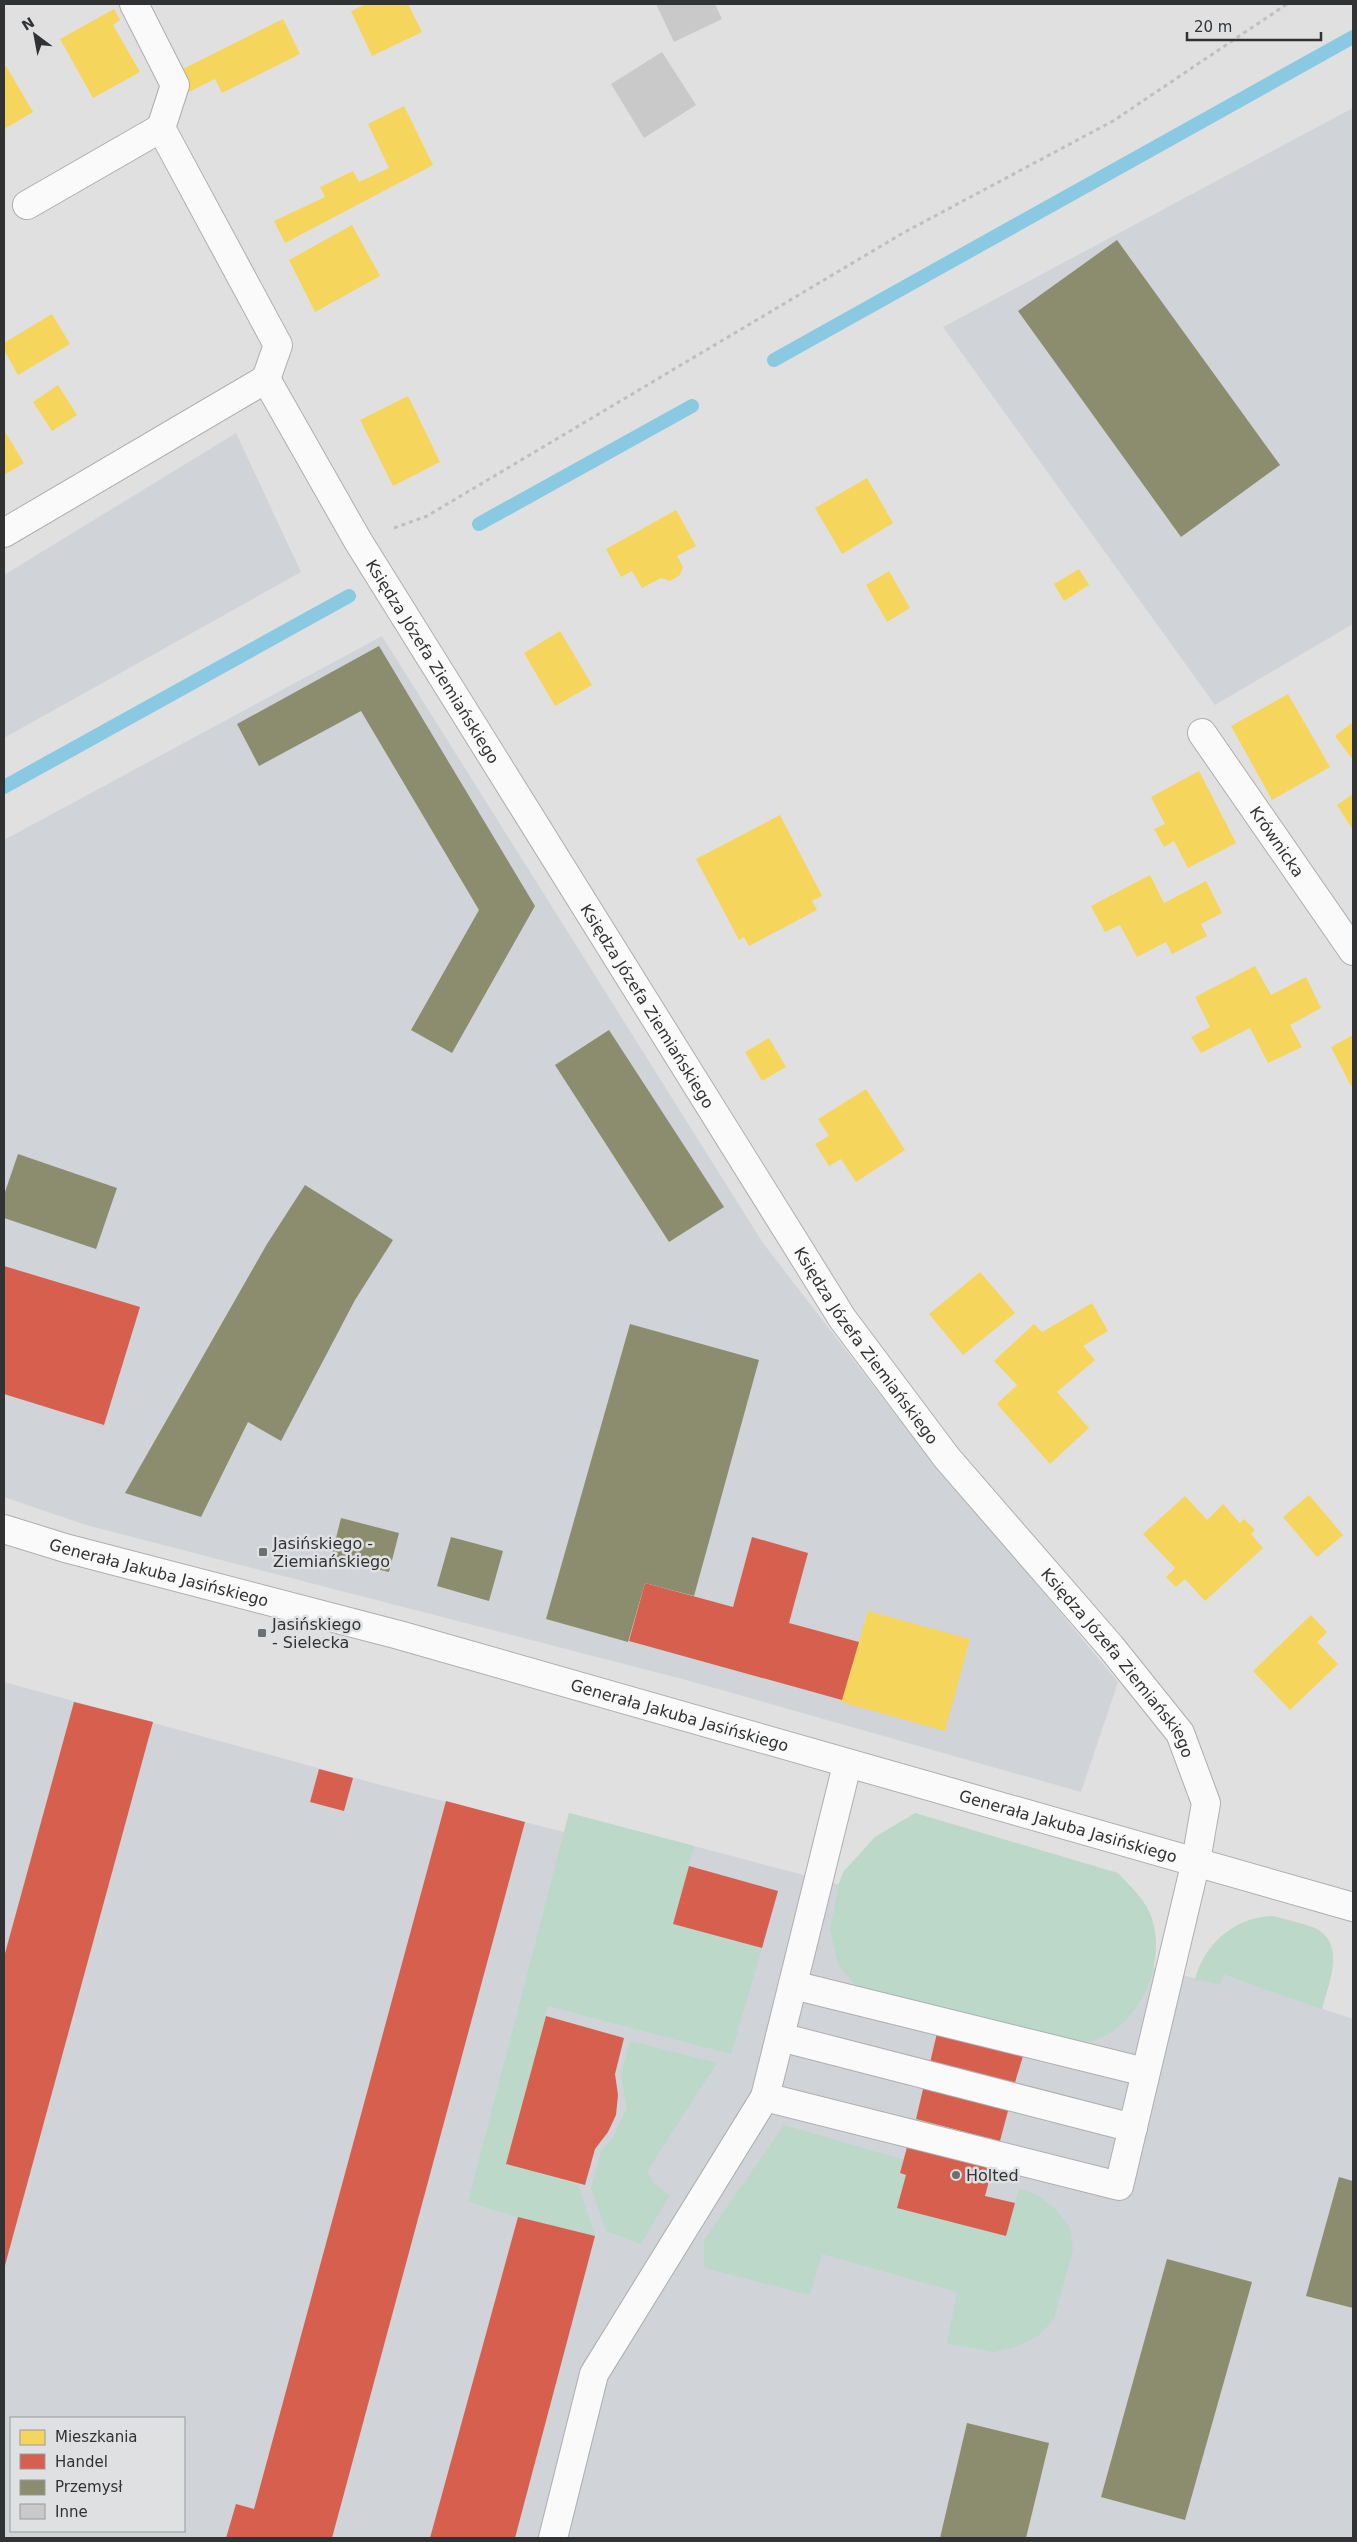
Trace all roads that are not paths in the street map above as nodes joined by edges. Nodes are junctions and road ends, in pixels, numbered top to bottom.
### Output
1 (134, 4) edge
2 (161, 128) junction
3 (27, 205) dead end
4 (266, 379) junction
5 (4, 533) edge
6 (1202, 733) dead end
7 (1353, 951) edge
8 (4, 1529) edge
9 (847, 1764) junction
10 (1196, 1861) junction
11 (1353, 1908) edge
12 (793, 1985) junction
13 (780, 2037) junction
14 (1145, 2072) junction
15 (765, 2097) junction
16 (1133, 2128) junction
17 (552, 2538) edge

1 - 2 street
2 - 3 street
2 - 4 street
4 - 5 street
4 - 10 street, Księdza Józefa Ziemiańskiego
6 - 7 street, Krównicka
8 - 9 street, Generała Jakuba Jasińskiego
9 - 10 street, Generała Jakuba Jasińskiego
9 - 12 street
10 - 11 street, Generała Jakuba Jasińskiego
10 - 14 street, Księdza Józefa Ziemiańskiego
12 - 13 street
12 - 14 street
13 - 15 street
13 - 16 street
14 - 16 street, Księdza Józefa Ziemiańskiego
15 - 16 street, Księdza Józefa Ziemiańskiego
15 - 17 street

